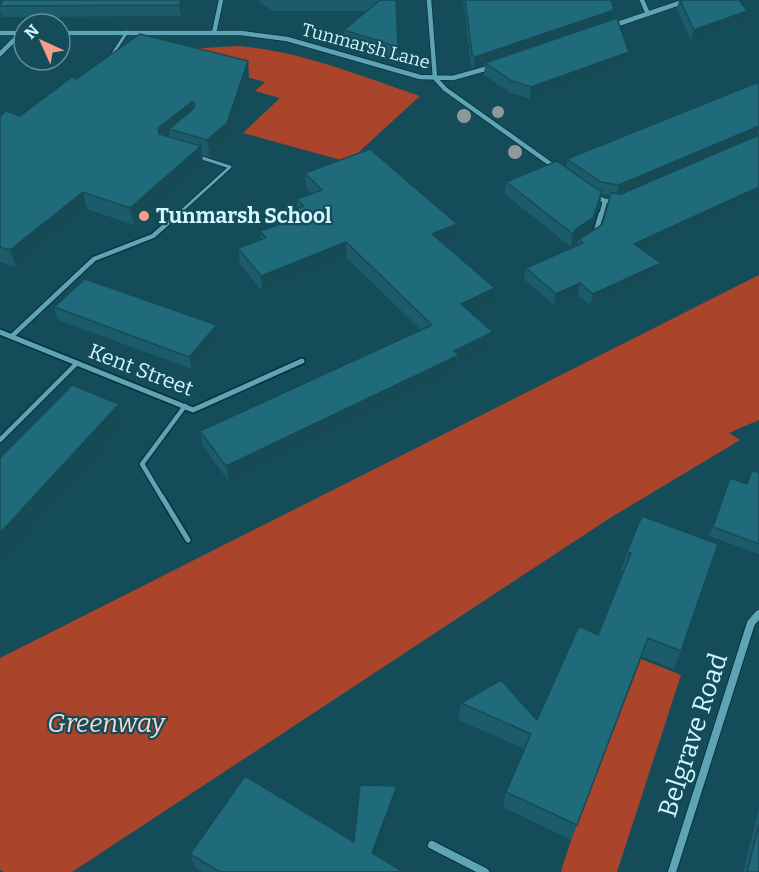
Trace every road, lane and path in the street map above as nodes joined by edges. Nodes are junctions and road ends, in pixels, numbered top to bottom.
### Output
1 (221, 0) edge
2 (429, 0) edge
3 (642, 0) edge
4 (688, 0) edge
5 (648, 14) junction
6 (604, 29) edge
7 (126, 32) junction
8 (72, 33) edge
9 (214, 33) junction
10 (12, 43) edge
11 (0, 54) edge
12 (105, 61) edge
13 (494, 66) edge
14 (435, 78) junction
15 (197, 157) edge
16 (559, 171) edge
17 (588, 191) edge
18 (605, 201) junction
19 (617, 201) edge
20 (593, 239) edge
21 (0, 332) edge
22 (12, 336) junction
23 (302, 361) dead end
24 (77, 363) junction
25 (185, 406) junction
26 (0, 440) edge
27 (188, 540) dead end
28 (759, 614) edge
29 (432, 845) dead end
30 (485, 872) edge
31 (672, 872) edge

1 - 9 street
2 - 14 street
3 - 5 street
4 - 5 street
5 - 6 street
7 - 8 street, Tunmarsh Lane
7 - 9 street, Tunmarsh Lane
7 - 12 lane
9 - 14 street, Tunmarsh Lane
10 - 11 street
13 - 14 street, Tunmarsh Lane
14 - 16 street
15 - 22 lane
17 - 18 street
18 - 19 street
18 - 20 street
21 - 22 street, Kent Street
22 - 24 street, Kent Street
23 - 25 street, Kent Street
24 - 25 street, Kent Street
24 - 26 lane
25 - 27 lane
28 - 31 street, Belgrave Road
29 - 30 street

